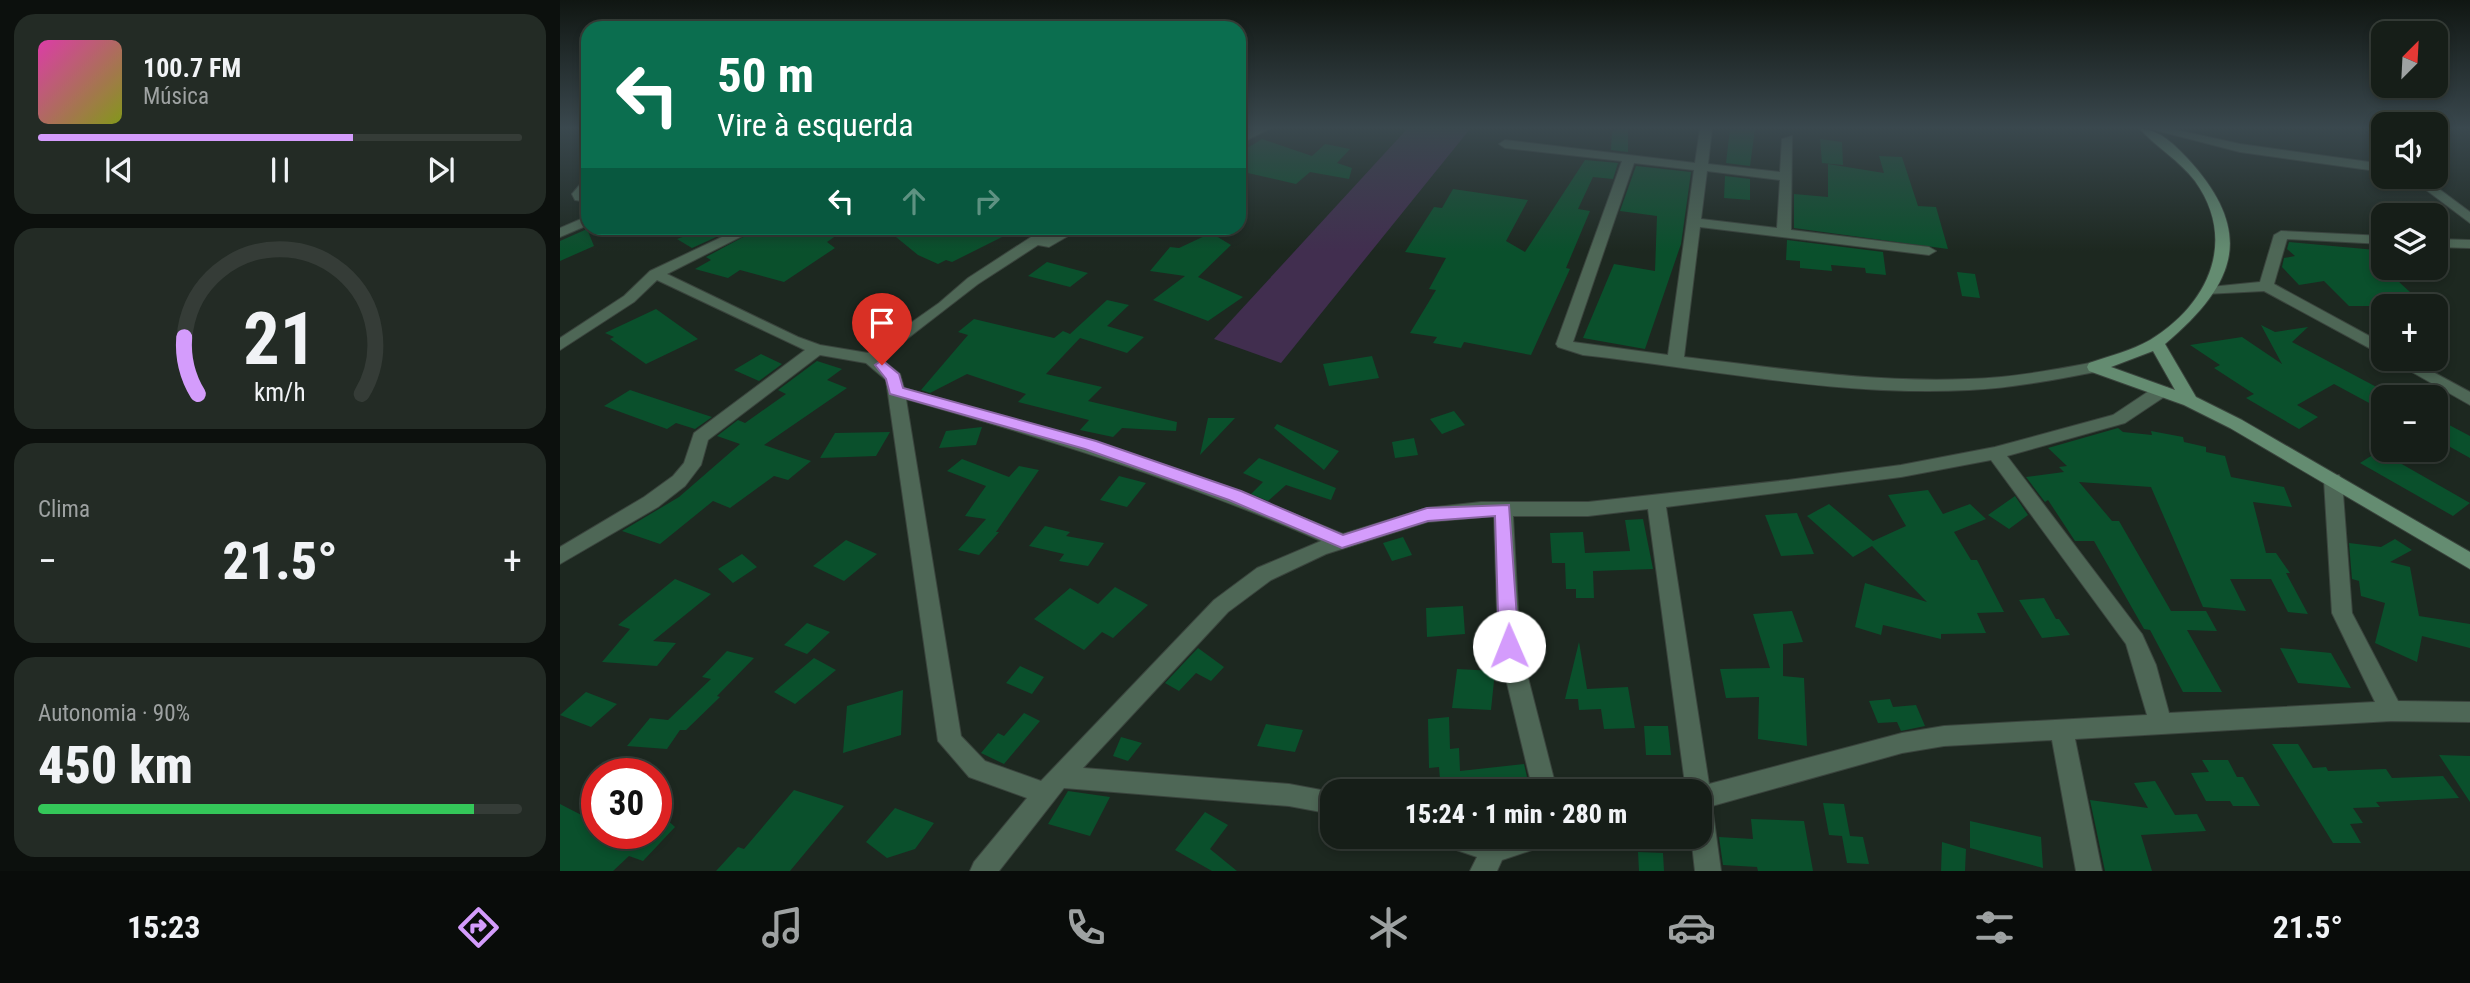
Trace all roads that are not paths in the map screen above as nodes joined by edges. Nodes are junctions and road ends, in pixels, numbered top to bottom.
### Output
1 (1625, 170) edge
2 (1702, 170) edge
3 (1735, 170) edge
4 (1786, 170) edge
5 (2191, 170) edge
6 (1786, 177) junction
7 (2431, 189) edge
8 (2470, 219) edge
9 (1695, 222) junction
10 (581, 223) edge
11 (560, 233) edge
12 (1784, 233) junction
13 (736, 235) edge
14 (1046, 235) edge
15 (1062, 235) edge
16 (2371, 239) edge
17 (2448, 243) edge
18 (2470, 244) edge
19 (1929, 251) dead end
20 (655, 274) junction
21 (973, 281) junction
22 (2266, 286) junction
23 (2210, 291) junction
24 (2157, 343) junction
25 (2371, 344) edge
26 (560, 345) edge
27 (817, 349) junction
28 (1676, 358) junction
29 (871, 359) junction
30 (2095, 368) junction
31 (2419, 371) edge
32 (896, 391) junction
33 (2161, 391) junction
34 (2470, 399) edge
35 (2190, 401) junction
36 (1995, 453) junction
37 (2333, 480) junction
38 (1657, 502) junction
39 (1503, 509) junction
40 (1342, 542) junction
41 (560, 556) edge
42 (2470, 561) edge
43 (2390, 712) junction
44 (2470, 712) edge
45 (2161, 726) junction
46 (2062, 731) junction
47 (1542, 779) edge
48 (1696, 779) edge
49 (1052, 785) junction
50 (1712, 796) edge
51 (1320, 801) edge
52 (1469, 849) edge
53 (1514, 849) edge
54 (1705, 849) edge
55 (1489, 861) edge
56 (983, 871) edge
57 (1708, 871) edge
58 (2089, 871) edge

1 - 28 street
2 - 9 street
3 - 6 street
4 - 6 street
5 - 23 street
6 - 12 street
7 - 8 street
9 - 12 street
9 - 28 street
10 - 11 street
12 - 19 street
13 - 20 street
14 - 21 street
15 - 21 street
16 - 22 street
17 - 18 street
20 - 26 street
20 - 27 street
21 - 29 street
22 - 23 street
22 - 25 street
23 - 24 street
24 - 30 street
24 - 35 street
27 - 29 street
27 - 41 street
28 - 30 street
29 - 32 street
30 - 33 street
31 - 34 street
32 - 40 street
32 - 49 street
33 - 35 street
33 - 36 street
35 - 37 street
36 - 38 street
36 - 45 street
37 - 42 street
37 - 43 street
38 - 39 street
38 - 48 street
39 - 40 street
39 - 47 street
40 - 49 street
43 - 44 street
43 - 45 street
45 - 46 street
46 - 50 street
46 - 58 street
49 - 51 street
49 - 56 street
52 - 55 street
53 - 55 street
54 - 57 street

